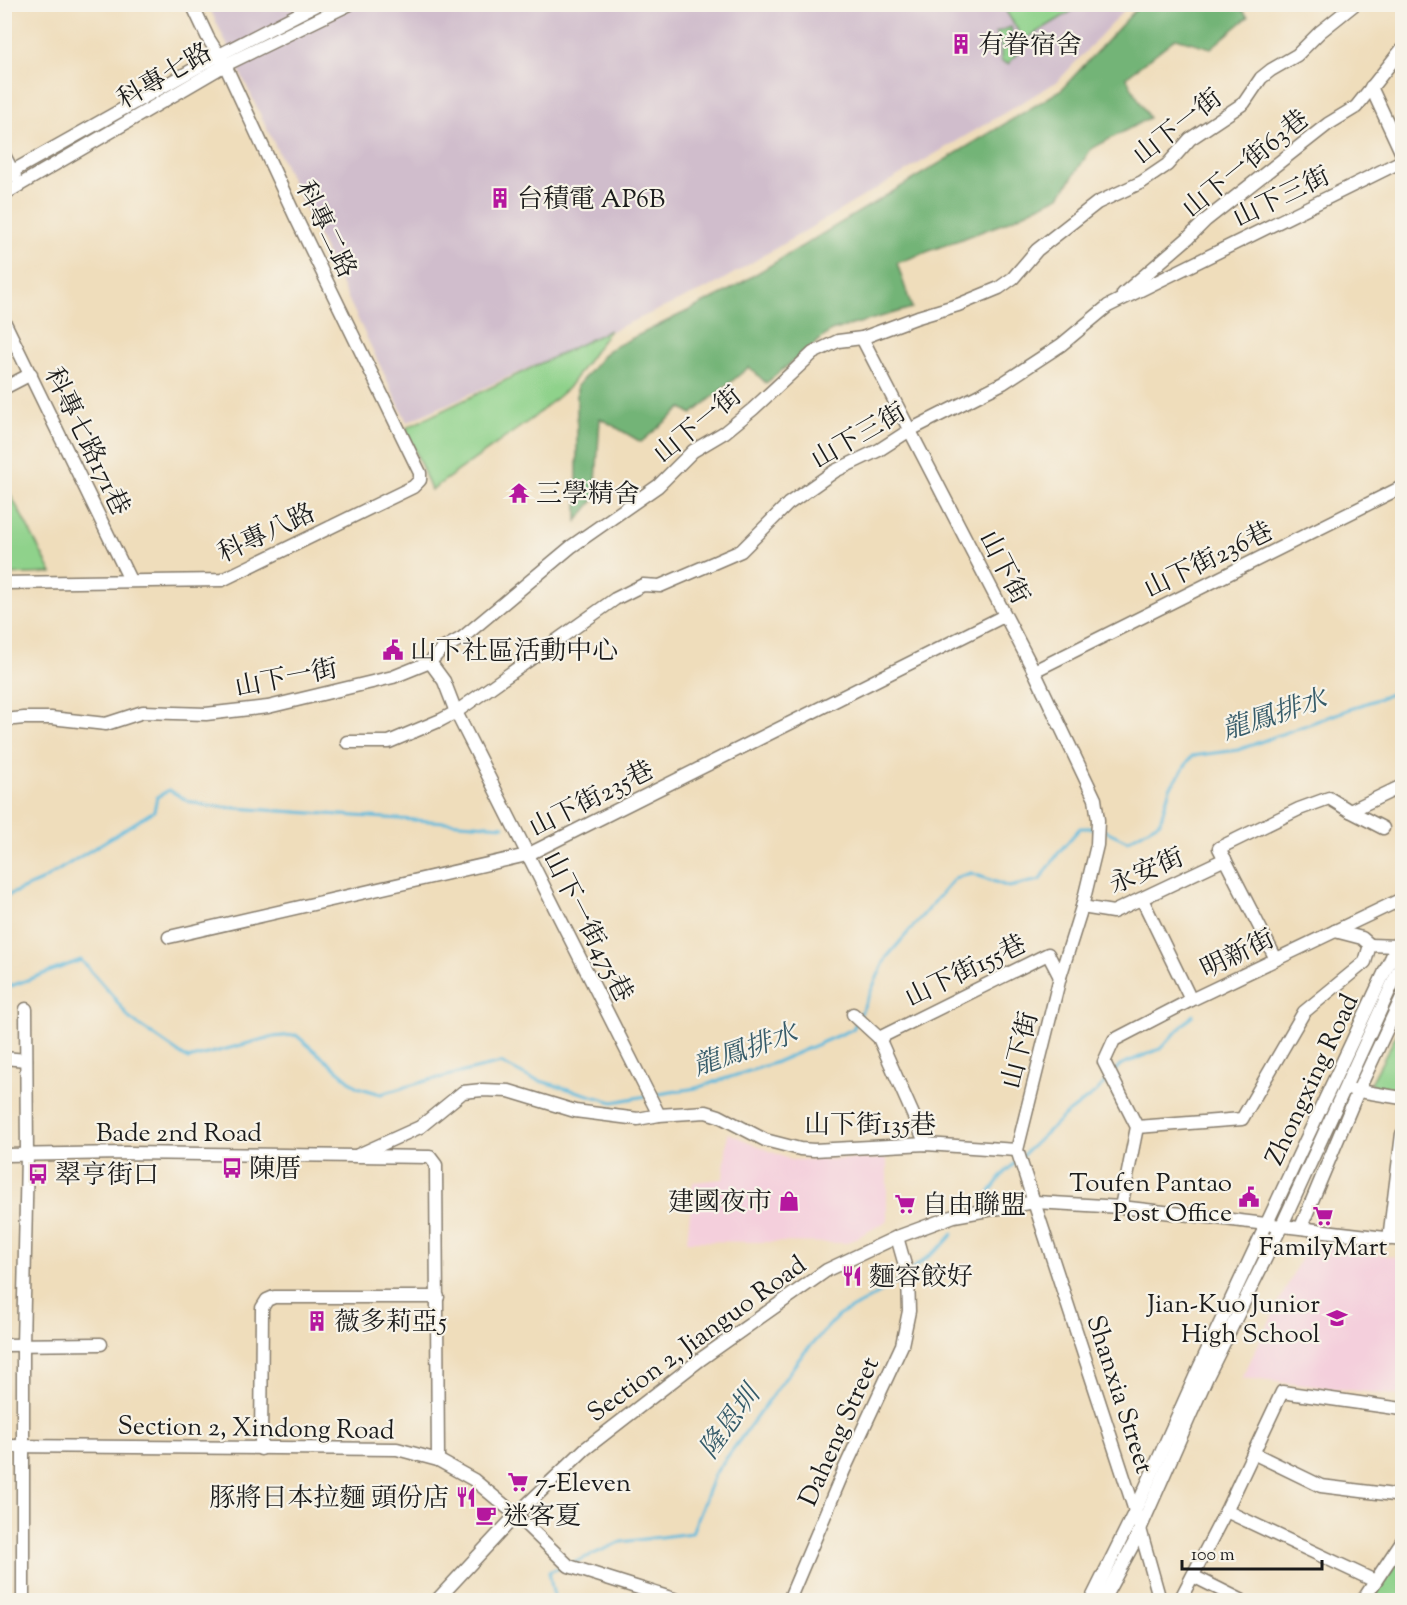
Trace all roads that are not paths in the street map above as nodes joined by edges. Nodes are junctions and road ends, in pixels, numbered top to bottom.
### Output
1 (192, 4) edge
2 (318, 4) edge
3 (350, 4) edge
4 (1355, 4) edge
5 (1402, 49) edge
6 (222, 60) junction
7 (1371, 87) junction
8 (1402, 154) edge
9 (4, 155) edge
10 (1402, 161) edge
11 (9, 174) edge
12 (20, 185) junction
13 (6, 190) edge
14 (1108, 306) junction
15 (4, 321) edge
16 (862, 338) junction
17 (31, 374) junction
18 (4, 388) edge
19 (910, 430) junction
20 (420, 473) joint
21 (1402, 487) edge
22 (130, 580) junction
23 (4, 583) edge
24 (1004, 616) junction
25 (430, 662) junction
26 (1034, 671) junction
27 (456, 712) junction
28 (4, 720) edge
29 (346, 742) dead end
30 (1402, 786) edge
31 (1350, 811) junction
32 (1383, 828) dead end
33 (527, 855) junction
34 (1225, 859) junction
35 (1142, 899) junction
36 (1402, 899) edge
37 (1082, 907) junction
38 (1335, 931) junction
39 (169, 937) dead end
40 (1400, 941) edge
41 (1370, 945) junction
42 (1276, 959) junction
43 (1402, 963) edge
44 (1060, 977) junction
45 (1402, 997) edge
46 (1191, 1000) junction
47 (26, 1010) dead end
48 (854, 1015) dead end
49 (879, 1038) junction
50 (4, 1058) edge
51 (26, 1060) junction
52 (1344, 1088) junction
53 (1358, 1091) junction
54 (1402, 1098) edge
55 (657, 1111) junction
56 (1137, 1127) junction
57 (1402, 1134) edge
58 (926, 1144) junction
59 (4, 1155) edge
60 (27, 1155) junction
61 (1019, 1155) junction
62 (352, 1157) junction
63 (1400, 1165) edge
64 (1035, 1202) junction
65 (1121, 1207) junction
66 (1268, 1223) junction
67 (1282, 1225) junction
68 (1301, 1227) junction
69 (897, 1237) junction
70 (1389, 1239) junction
71 (1402, 1240) edge
72 (438, 1297) junction
73 (101, 1344) dead end
74 (4, 1345) edge
75 (23, 1345) junction
76 (1402, 1408) edge
77 (4, 1446) edge
78 (24, 1446) junction
79 (261, 1449) junction
80 (1253, 1453) junction
81 (438, 1460) junction
82 (1402, 1497) edge
83 (1135, 1511) junction
84 (1226, 1511) junction
85 (516, 1515) junction
86 (1140, 1529) junction
87 (1402, 1541) edge
88 (1194, 1576) junction
89 (1375, 1581) junction
90 (22, 1600) edge
91 (437, 1600) edge
92 (677, 1600) edge
93 (789, 1600) edge
94 (1090, 1600) edge
95 (1103, 1600) edge
96 (1160, 1600) edge
97 (1180, 1600) edge
98 (1241, 1600) edge
99 (1363, 1600) edge

1 - 6 street, 科專二路
2 - 6 street, 科專七路
3 - 6 street, 科專七路
4 - 16 street, 山下一街
5 - 7 street, 山下一街63巷
6 - 11 street, 科專七路
6 - 12 street, 科專七路
6 - 20 street, 科專二路
7 - 8 street
7 - 14 street, 山下一街63巷
9 - 11 street
10 - 14 street, 山下三街
11 - 12 street
12 - 13 street, 科專七路
14 - 19 street, 山下三街
15 - 17 street, 科專七路171巷
16 - 19 street, 山下街
16 - 25 street, 山下一街
17 - 18 street
17 - 22 street, 科專七路171巷
19 - 24 street, 山下街
19 - 27 street, 山下三街
20 - 22 street, 科專八路
21 - 26 street, 山下街236巷
22 - 23 street, 科專八路
24 - 26 street, 山下街
24 - 33 street, 山下街235巷
25 - 27 street, 山下一街475巷
25 - 28 street, 山下一街
26 - 37 street, 山下街
27 - 29 street, 山下三街
27 - 33 street, 山下一街475巷
30 - 31 street
31 - 32 street
31 - 34 street
33 - 39 street, 山下街235巷
33 - 55 street, 山下一街475巷
34 - 35 street, 永安街
34 - 42 street
35 - 37 street, 永安街
35 - 46 street
36 - 38 street, 明新街
37 - 44 street, 山下街
38 - 41 street
38 - 42 street, 明新街
40 - 41 street
40 - 66 street, Zhongxing Road
41 - 56 street
42 - 46 street, 明新街
43 - 52 street, Zhongxing Road
44 - 49 street, 山下街155巷
44 - 61 street, 山下街
45 - 53 street
46 - 56 street, 明新街
47 - 51 street
48 - 49 street
49 - 58 street
50 - 51 street
51 - 60 street
52 - 53 street
52 - 67 street, Zhongxing Road
53 - 54 street
53 - 68 street
55 - 58 street, 山下街135巷
55 - 62 street, 山下街135巷
56 - 65 street
57 - 63 street
58 - 61 street, 山下街135巷
59 - 60 street, Bade 2nd Road
60 - 62 street, Bade 2nd Road
60 - 75 street
61 - 64 street
62 - 72 street, Bade 2nd Road
63 - 70 street
64 - 65 street, Section 2, Jianguo Road
64 - 69 street, Section 2, Jianguo Road
64 - 83 street, Shanxia Street
65 - 66 street, Section 2, Jianguo Road
66 - 67 street, Section 2, Jianguo Road
66 - 83 street, Zhongxing Road
67 - 68 street, Section 2, Jianguo Road
67 - 86 street, Zhongxing Road
68 - 70 street, Section 2, Jianguo Road
69 - 85 street, Section 2, Jianguo Road
69 - 93 street, Daheng Street
70 - 71 street, Section 2, Jianguo Road
72 - 79 street
72 - 81 street
73 - 75 street
74 - 75 street
75 - 78 street
76 - 80 street
77 - 78 street, Section 2, Xindong Road
78 - 79 street, Section 2, Xindong Road
78 - 90 street
79 - 81 street, Section 2, Xindong Road
80 - 82 street
80 - 84 street
81 - 85 street, Section 2, Xindong Road
83 - 86 street, Shanxia Street
83 - 94 street, Zhongxing Road
84 - 88 street
84 - 89 street
85 - 91 street, Section 2, Jianguo Road
85 - 92 street, Section 2, Xindong Road
86 - 95 street, Zhongxing Road
86 - 96 street, Shanxia Street
87 - 89 street
88 - 97 street
88 - 98 street
89 - 99 street

